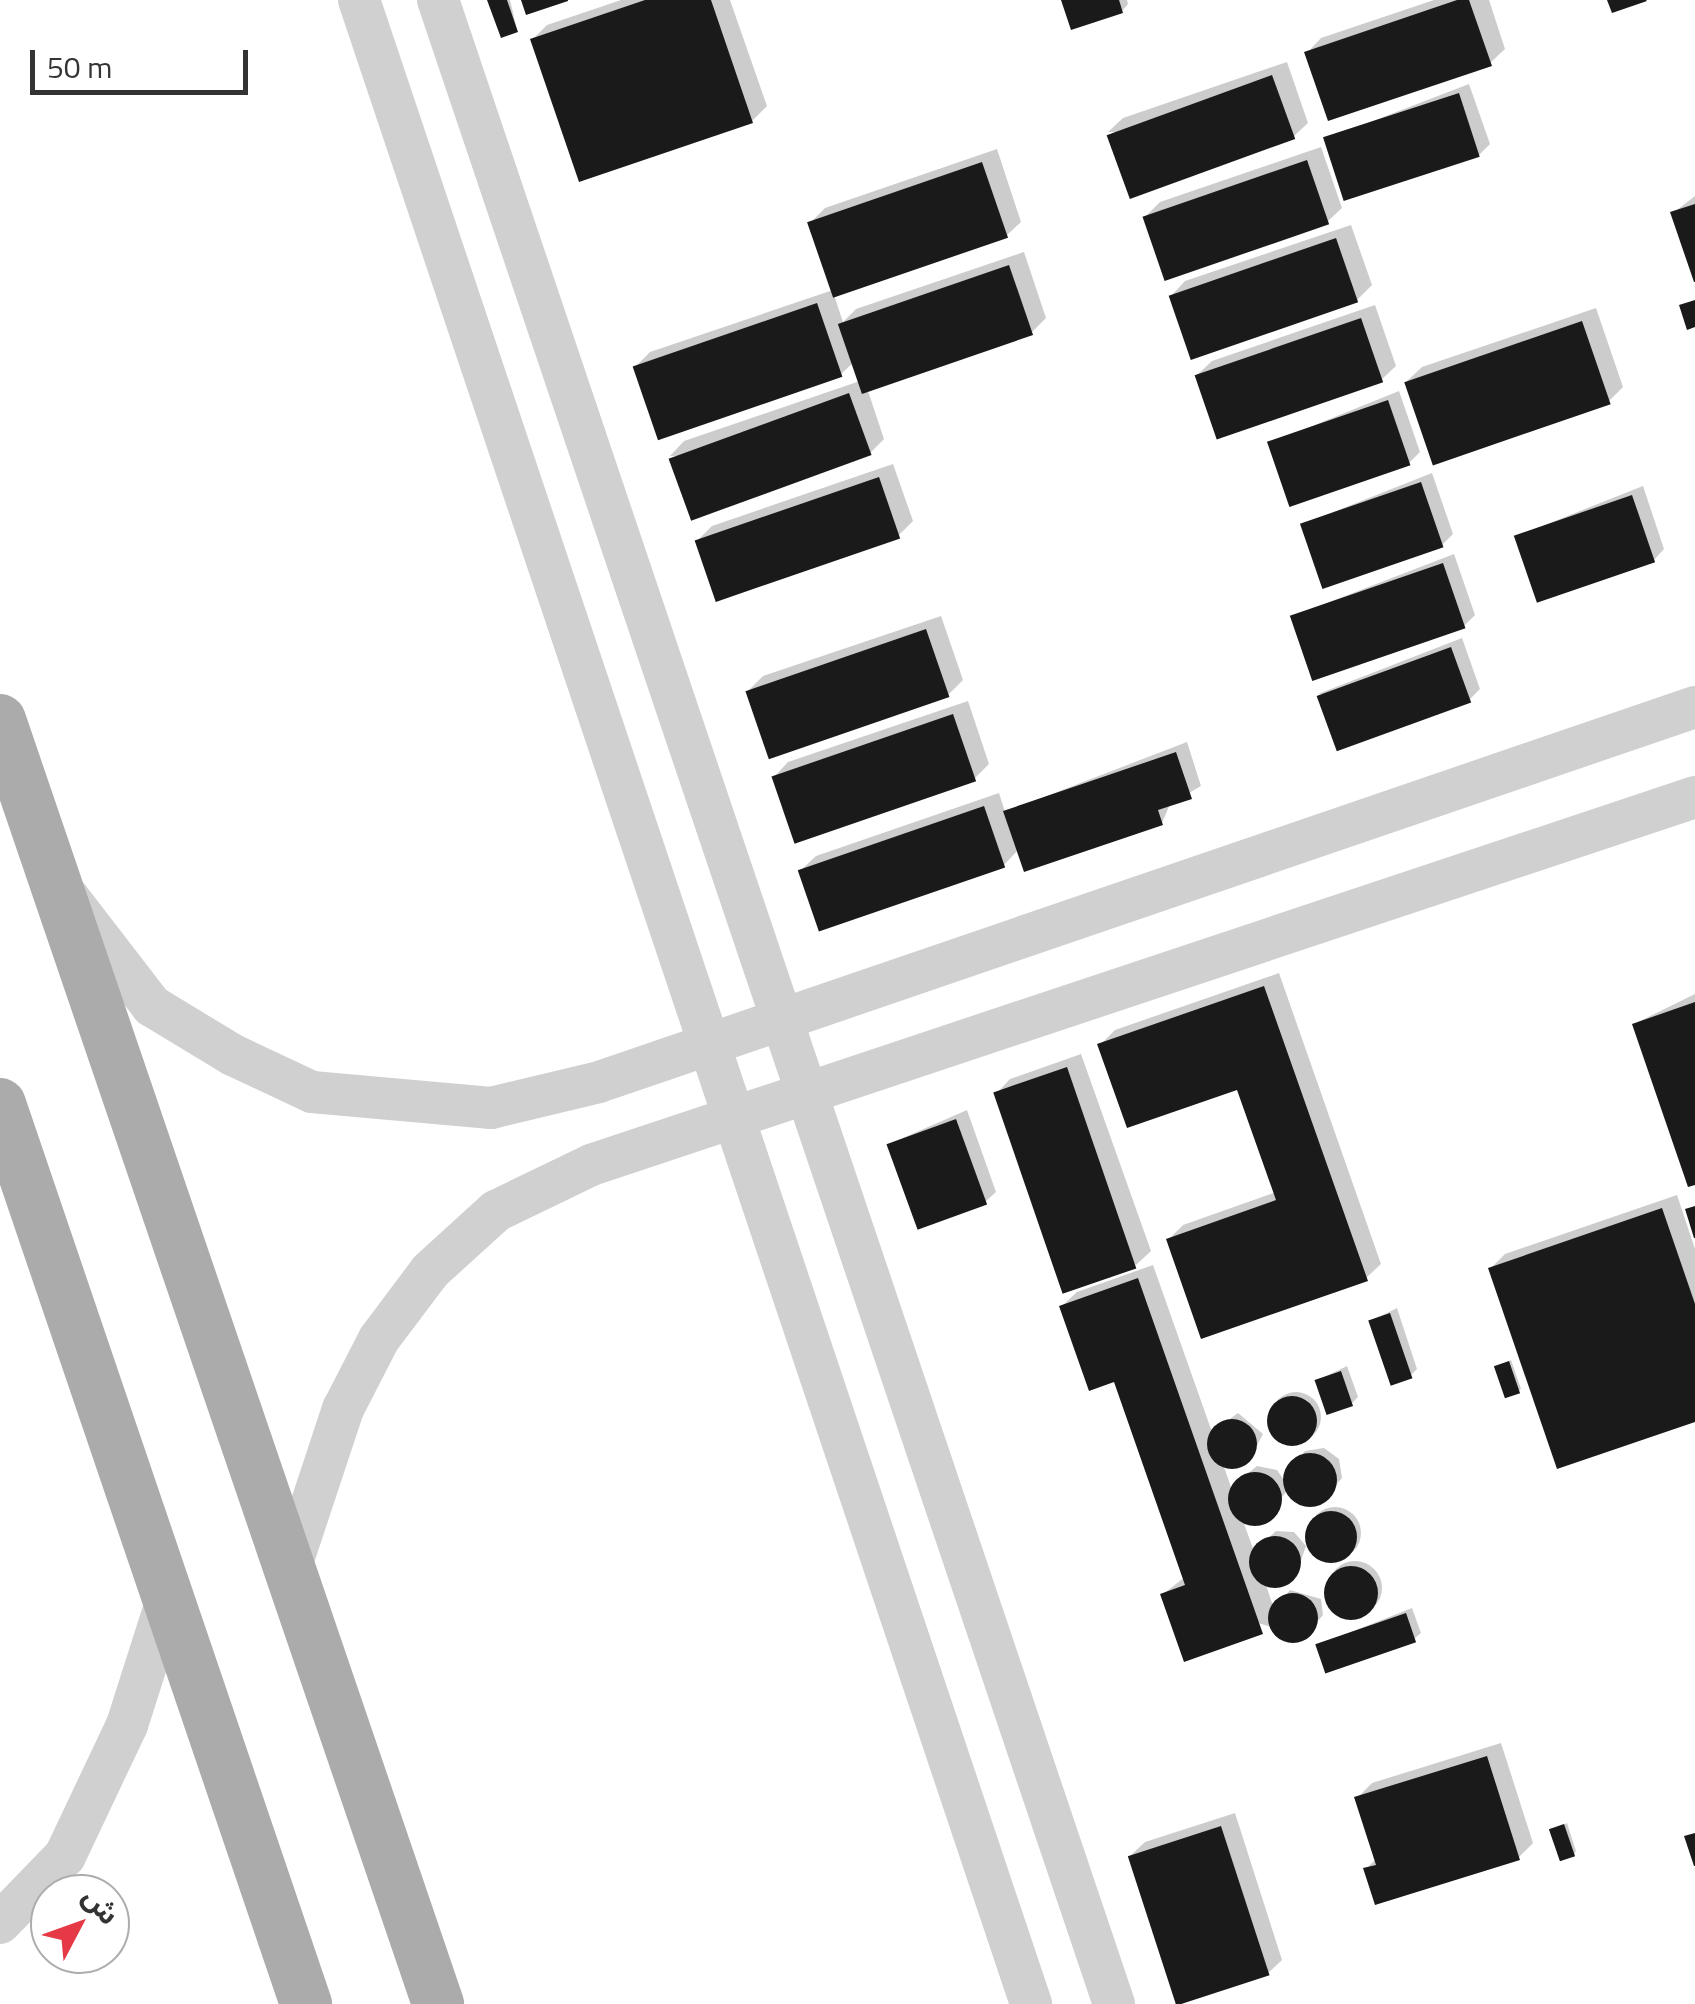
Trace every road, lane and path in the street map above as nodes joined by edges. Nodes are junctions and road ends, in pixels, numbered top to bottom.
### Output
1 (359, 0) edge
2 (438, 0) edge
3 (1695, 708) edge
4 (0, 720) edge
5 (1695, 797) edge
6 (58, 883) junction
7 (780, 1016) junction
8 (708, 1040) junction
9 (808, 1096) junction
10 (0, 1104) edge
11 (735, 1120) junction
12 (290, 1568) junction
13 (166, 1600) junction
14 (0, 1922) edge
15 (306, 2004) edge
16 (438, 2004) edge
17 (1031, 2004) edge
18 (1114, 2004) edge

1 - 8 street
2 - 7 street
3 - 7 street
4 - 6 main road
5 - 9 street
6 - 8 street
6 - 12 main road
7 - 8 street
7 - 9 street
8 - 11 street
9 - 11 street
9 - 18 street
10 - 13 main road
11 - 12 street
11 - 17 street
12 - 16 main road
13 - 14 street
13 - 15 main road

